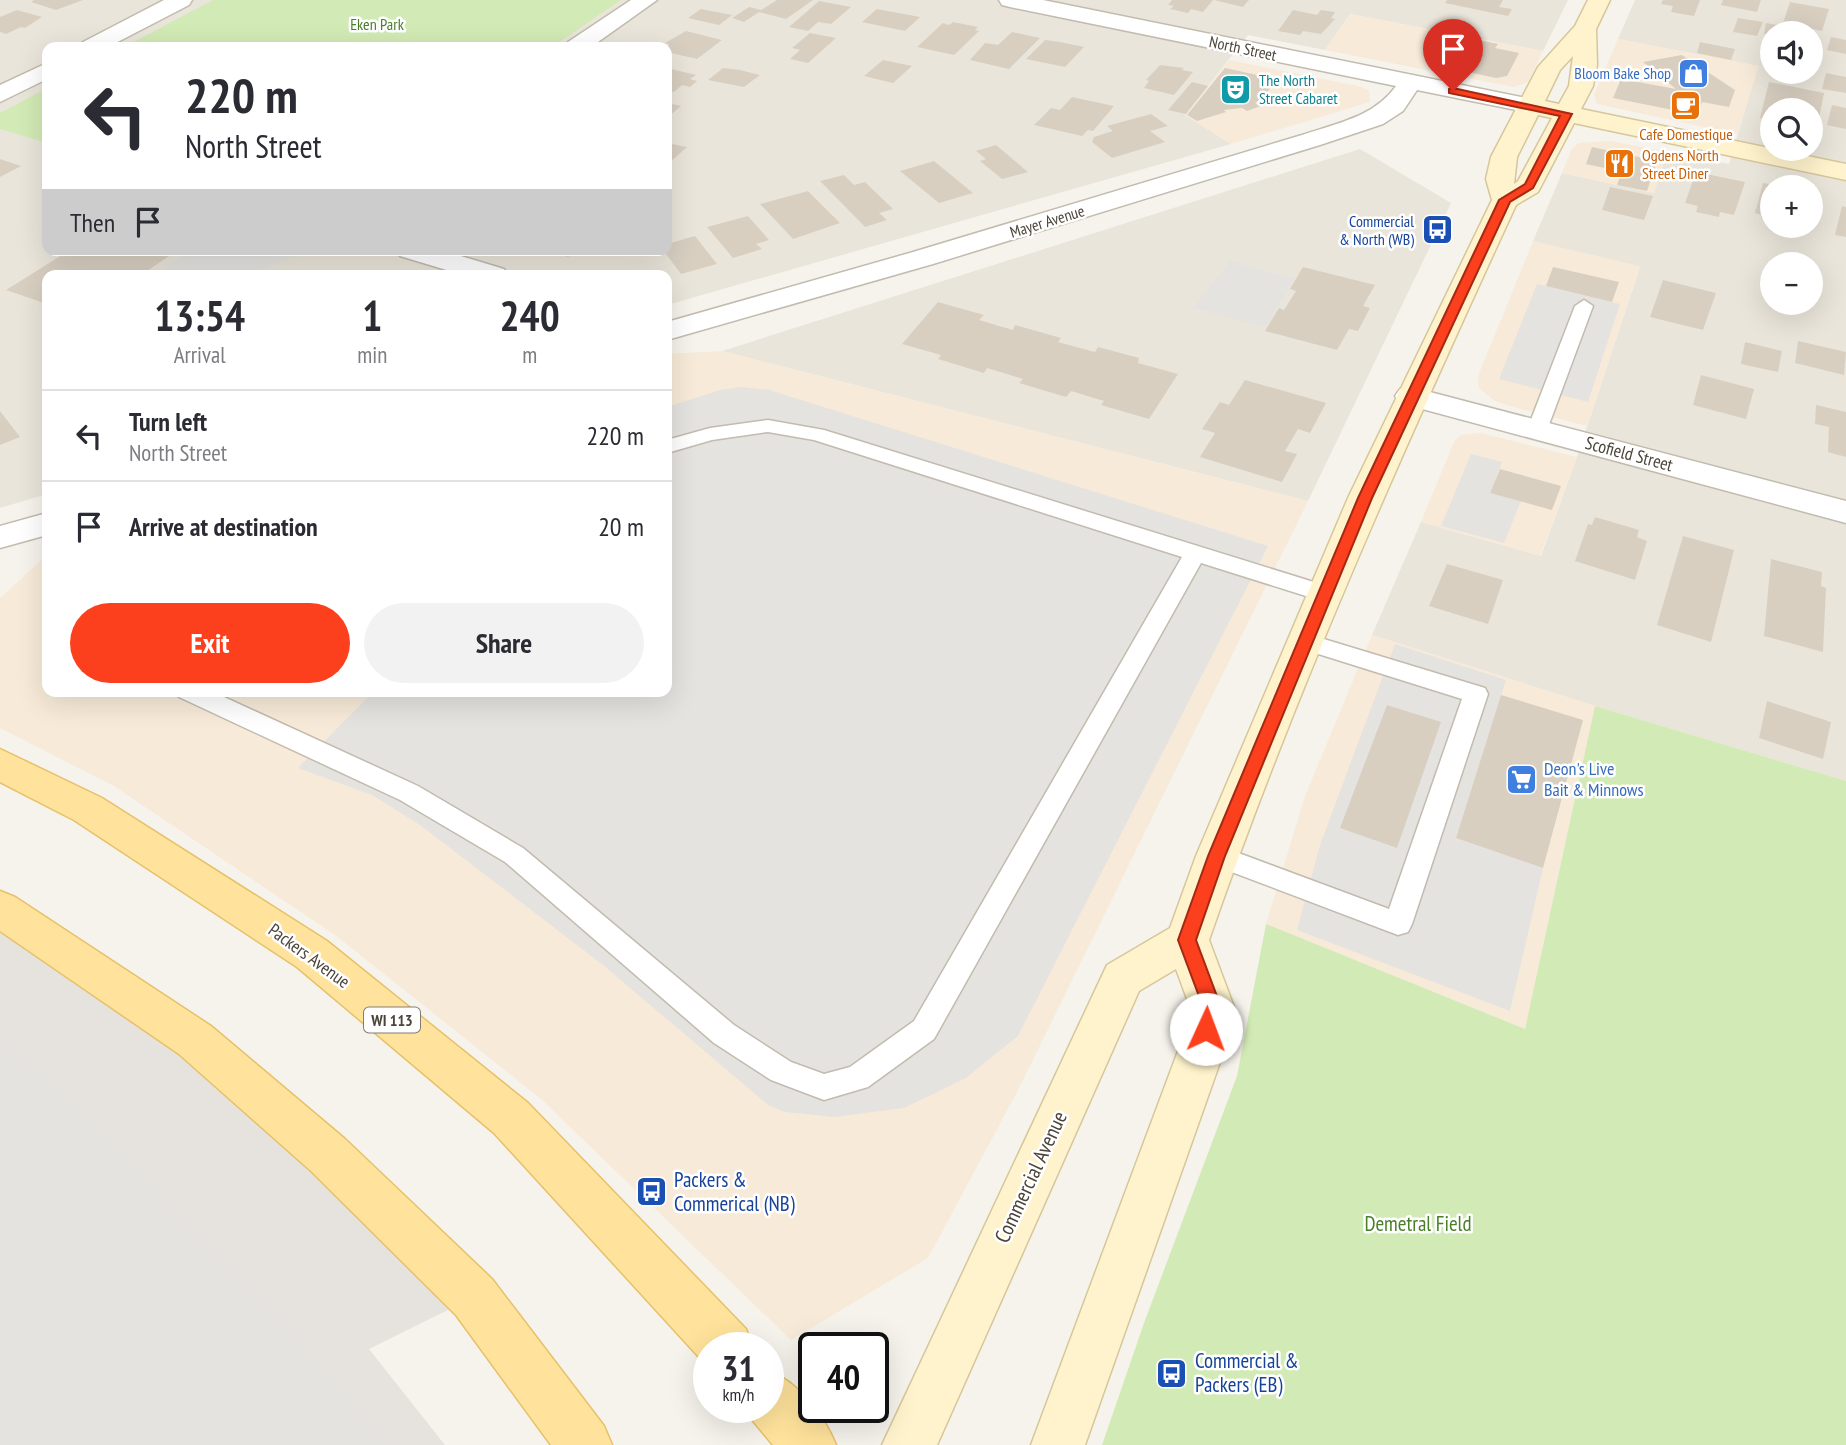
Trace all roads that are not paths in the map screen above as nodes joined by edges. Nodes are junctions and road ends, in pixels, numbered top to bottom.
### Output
1 (181, 0) edge
2 (646, 0) edge
3 (1010, 0) edge
4 (1599, 0) edge
5 (1098, 8) edge
6 (1585, 29) junction
7 (101, 42) edge
8 (583, 42) edge
9 (42, 73) edge
10 (1411, 82) junction
11 (0, 95) edge
12 (1531, 107) junction
13 (1566, 114) junction
14 (1846, 172) edge
15 (1505, 200) junction
16 (430, 256) edge
17 (477, 270) edge
18 (1584, 306) dead end
19 (672, 327) edge
20 (1411, 396) junction
21 (1537, 430) junction
22 (672, 445) edge
23 (1846, 512) edge
24 (42, 525) edge
25 (0, 537) edge
26 (1195, 554) junction
27 (1325, 594) junction
28 (1304, 641) junction
29 (201, 697) edge
30 (0, 764) edge
31 (1217, 856) junction
32 (0, 909) edge
33 (1187, 940) junction
34 (712, 1332) edge
35 (784, 1416) edge
36 (584, 1445) edge
37 (809, 1445) edge
38 (909, 1445) edge
39 (1058, 1445) edge

1 - 7 street
2 - 8 street
3 - 5 street, North Street
4 - 6 street
5 - 10 street, North Street
6 - 12 street
6 - 13 street
9 - 11 street
10 - 12 street, North Street
10 - 19 street, Mayer Avenue
12 - 13 street, North Street
12 - 15 street
13 - 14 street, North Street
13 - 15 street
15 - 20 street
16 - 17 street
18 - 21 lane
20 - 21 street, Scofield Street
20 - 27 street
21 - 23 street, Scofield Street
22 - 26 lane
24 - 25 street
26 - 27 lane
26 - 29 lane
27 - 28 street
28 - 31 street
28 - 31 lane
30 - 34 main road, Packers Avenue / WI 113
31 - 33 street
32 - 36 main road
33 - 38 street, Commercial Avenue
33 - 39 street
35 - 37 main road

